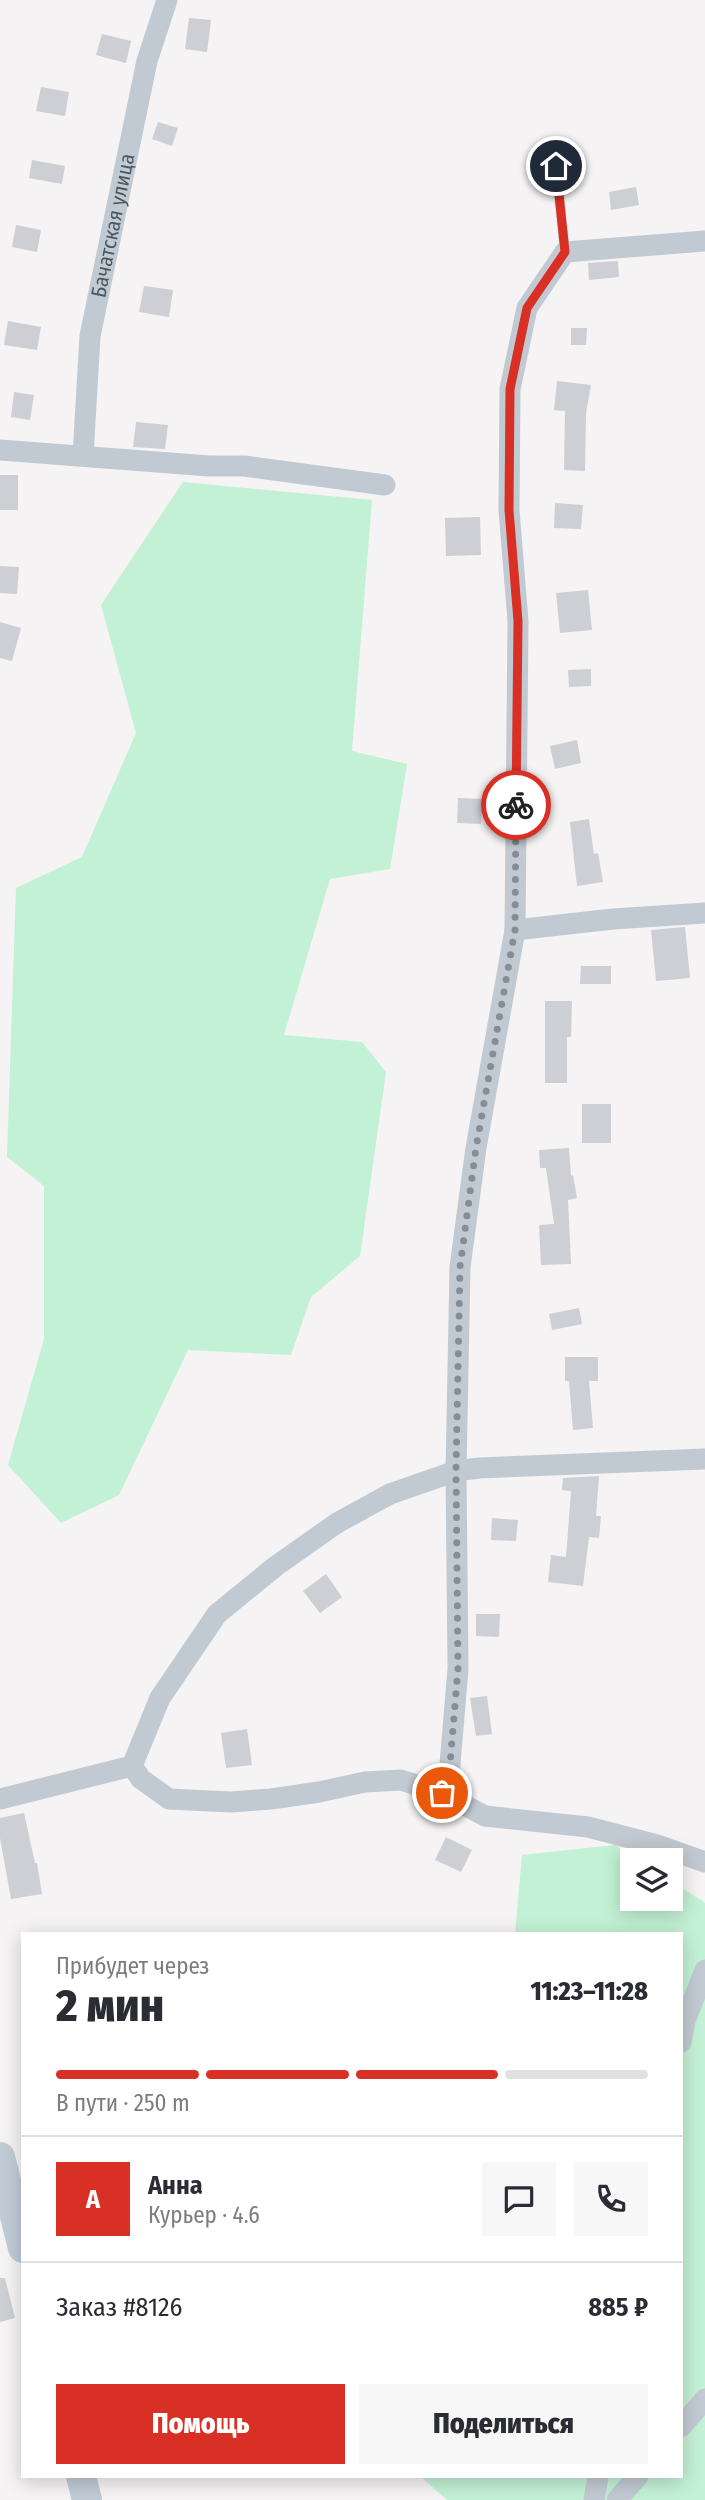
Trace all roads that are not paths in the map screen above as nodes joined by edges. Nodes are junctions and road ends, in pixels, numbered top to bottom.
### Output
1 (167, 0) edge
2 (556, 166) dead end
3 (705, 241) edge
4 (565, 252) junction
5 (0, 450) edge
6 (83, 456) junction
7 (385, 485) dead end
8 (705, 913) edge
9 (515, 930) junction
10 (705, 1459) edge
11 (456, 1471) junction
12 (132, 1766) junction
13 (442, 1793) junction
14 (0, 1798) edge
15 (705, 1863) edge
16 (705, 1970) edge
17 (683, 2032) edge
18 (0, 2157) edge
19 (21, 2240) edge
20 (705, 2399) edge
21 (683, 2425) edge
22 (82, 2478) edge
23 (598, 2478) edge
24 (636, 2478) edge
25 (87, 2500) edge
26 (594, 2500) edge
27 (617, 2500) edge

1 - 6 street, Бачатская улица
2 - 4 lane
3 - 4 street
4 - 9 street
5 - 6 street
6 - 7 street
8 - 9 street
9 - 11 street
10 - 11 street
11 - 12 street
11 - 13 street
12 - 13 street
12 - 14 street
13 - 15 street
16 - 17 street
18 - 19 street
20 - 21 street
22 - 25 street
23 - 26 street
24 - 27 street

